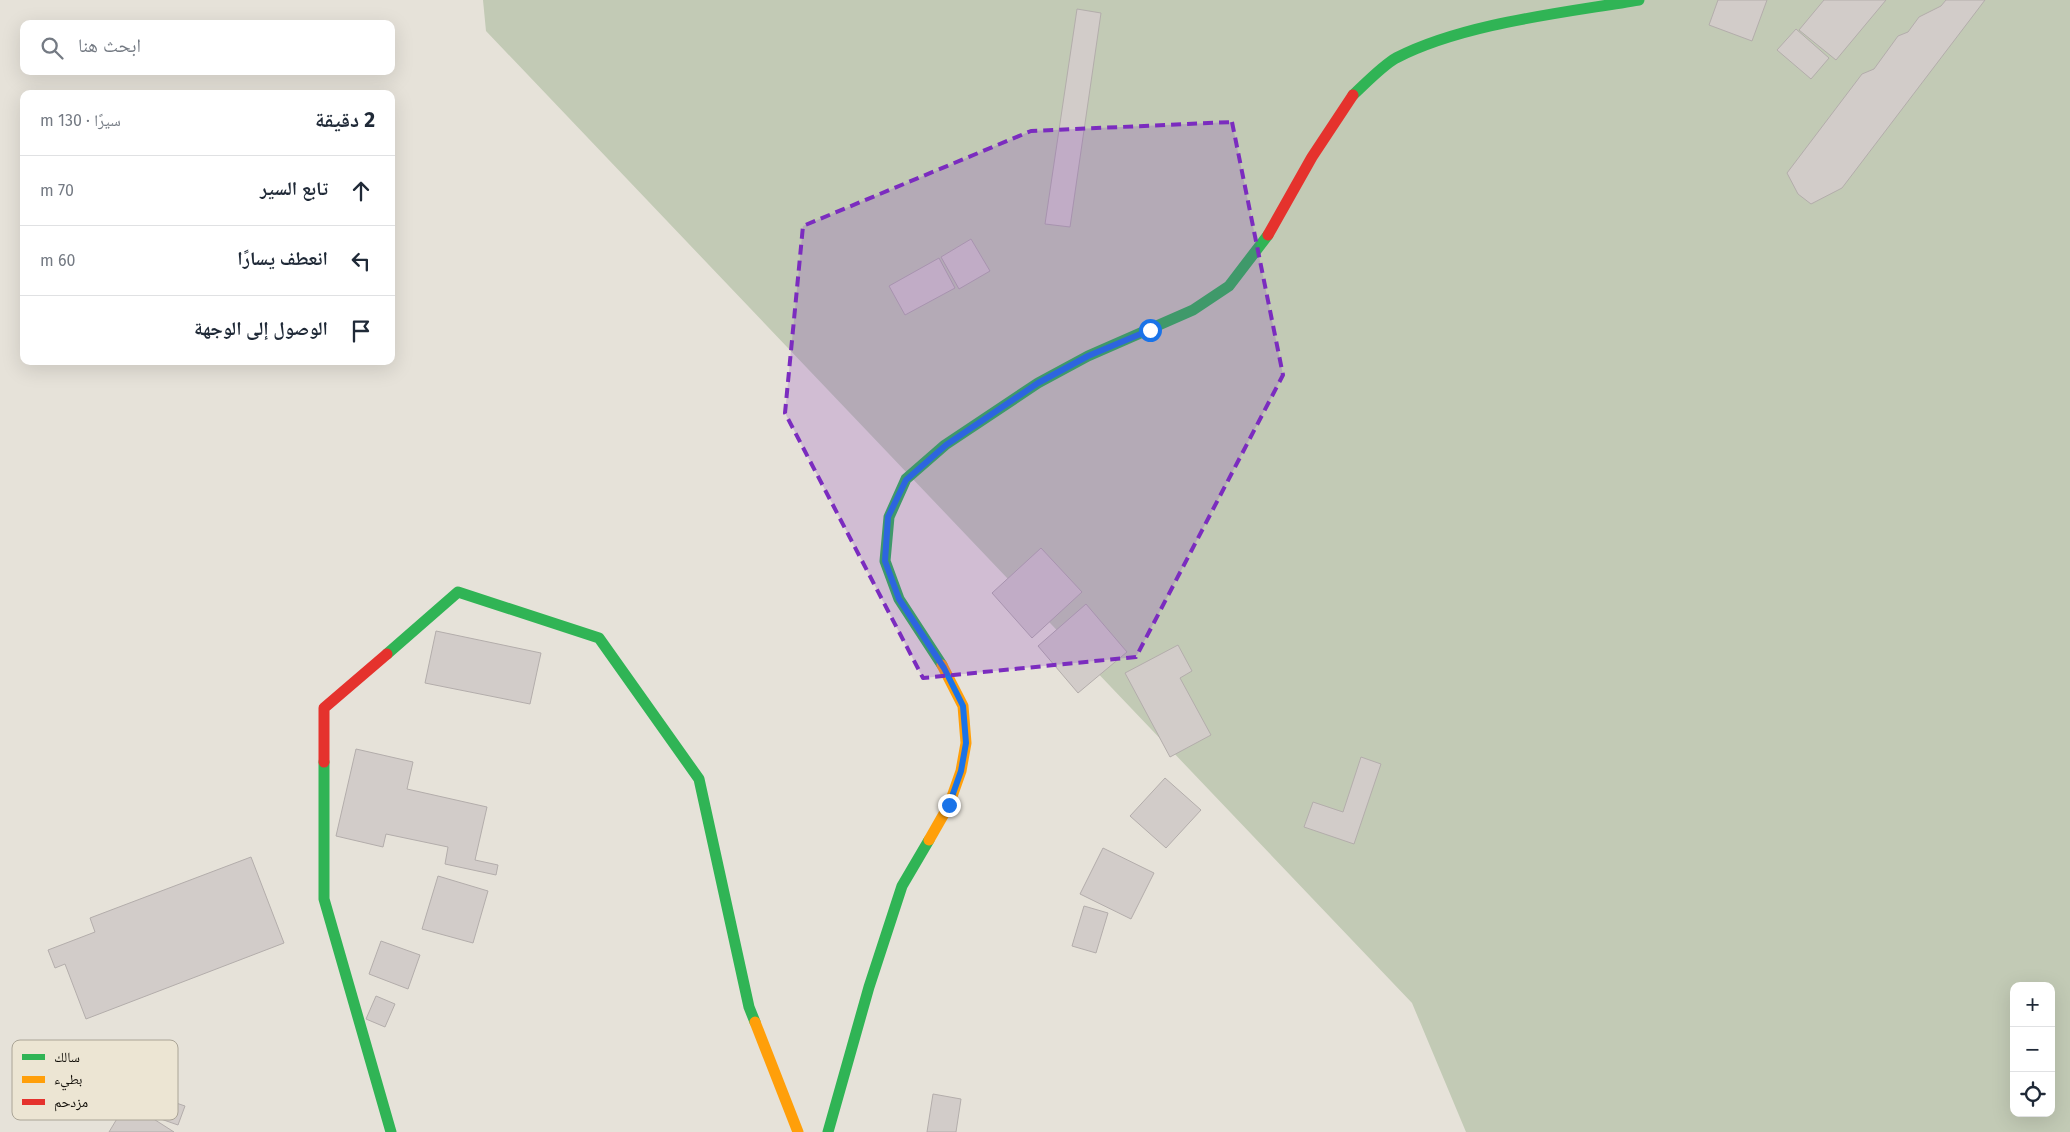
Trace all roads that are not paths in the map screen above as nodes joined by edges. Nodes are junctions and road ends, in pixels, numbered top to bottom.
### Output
1 (1639, 0) edge
2 (391, 1132) edge
3 (798, 1132) edge
4 (828, 1132) edge

1 - 4 main road
2 - 3 main road

